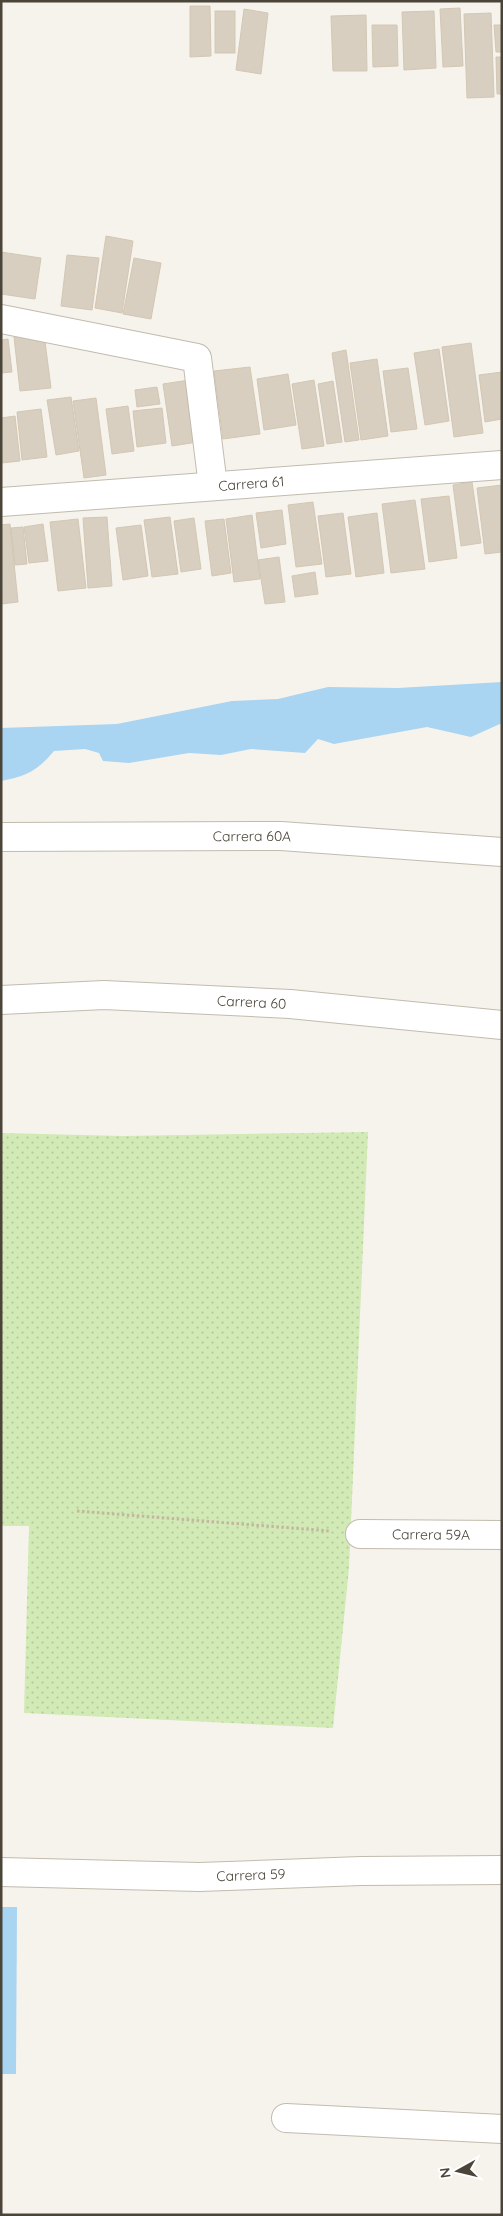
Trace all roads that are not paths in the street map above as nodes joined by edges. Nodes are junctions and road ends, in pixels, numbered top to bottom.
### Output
1 (1, 319) edge
2 (502, 465) edge
3 (213, 486) junction
4 (1, 502) edge
5 (1, 836) edge
6 (502, 852) edge
7 (1, 1000) edge
8 (502, 1025) edge
9 (360, 1534) road end
10 (502, 1536) edge
11 (502, 1870) edge
12 (1, 1872) edge
13 (286, 2118) dead end
14 (502, 2129) edge

1 - 3 street
2 - 3 street, Carrera 61
3 - 4 street, Carrera 61
5 - 6 street, Carrera 60A
7 - 8 street, Carrera 60
9 - 10 street, Carrera 59A
11 - 12 street, Carrera 59
13 - 14 street

